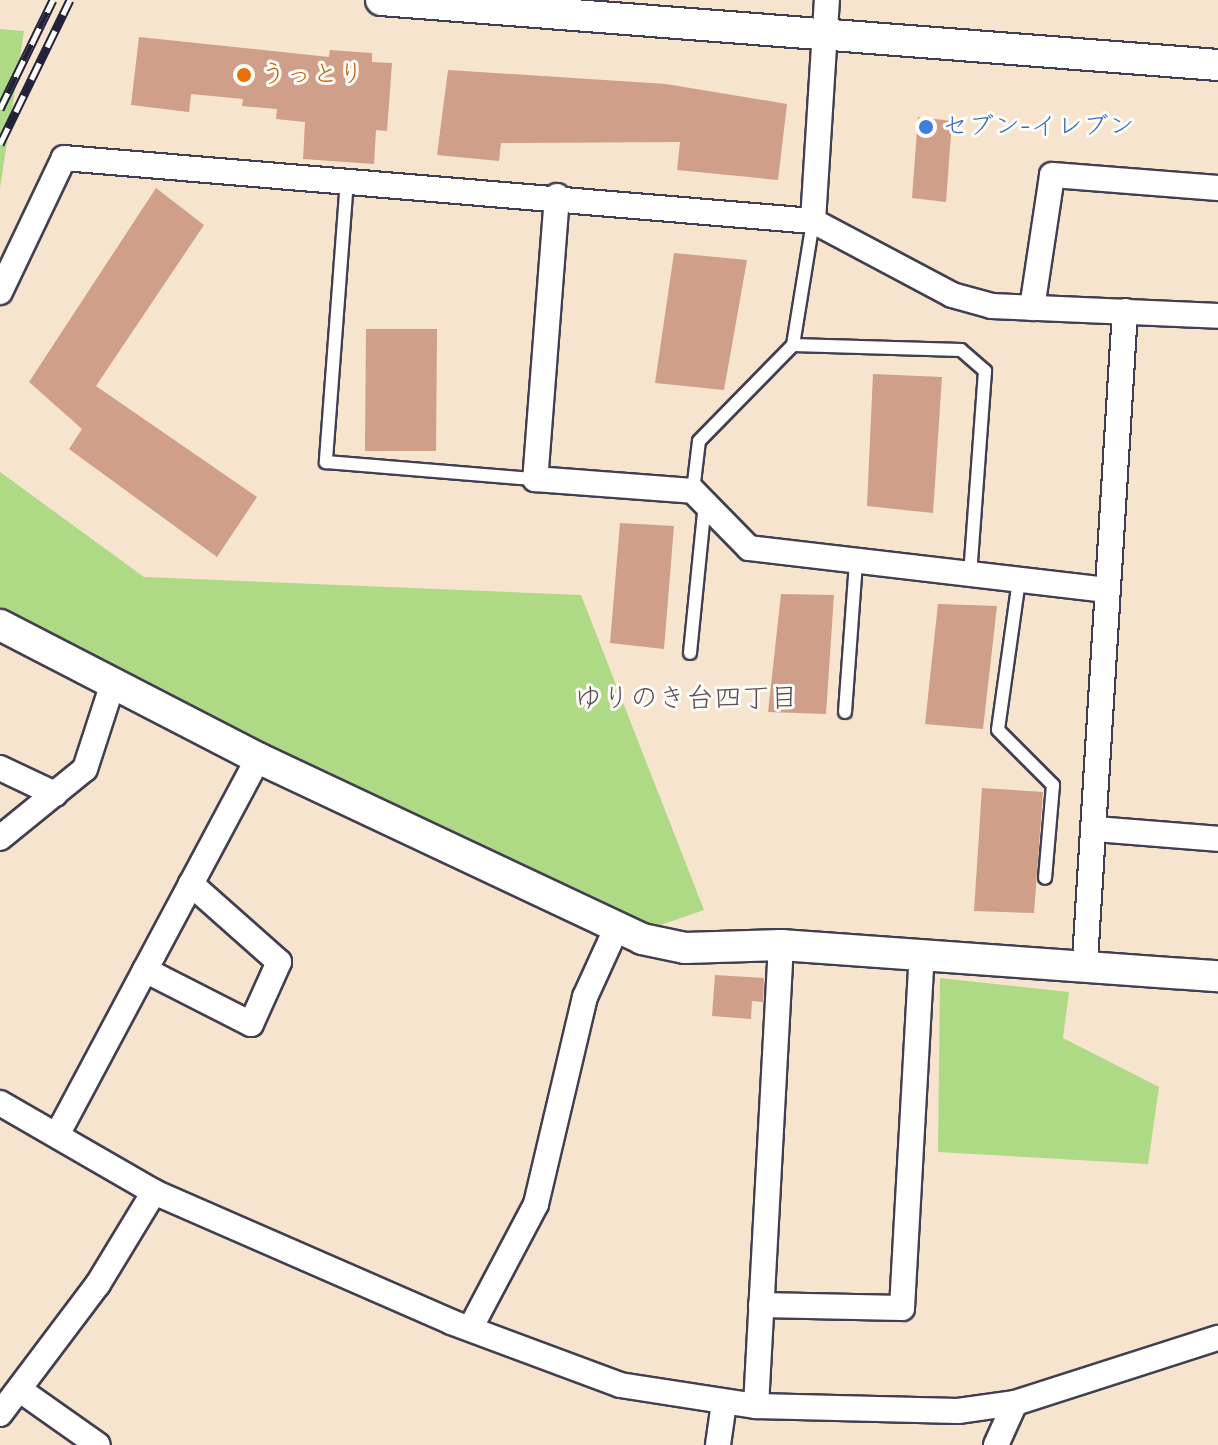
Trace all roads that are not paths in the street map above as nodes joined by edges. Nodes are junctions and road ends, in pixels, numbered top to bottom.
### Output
1 (381, 0) edge
2 (827, 0) edge
3 (824, 33) junction
4 (1218, 65) edge
5 (347, 180) junction
6 (1218, 188) edge
7 (557, 196) junction
8 (813, 221) junction
9 (0, 292) edge
10 (1032, 308) junction
11 (1125, 311) junction
12 (1218, 316) edge
13 (793, 345) junction
14 (535, 479) junction
15 (699, 497) junction
16 (856, 561) junction
17 (970, 574) junction
18 (1019, 580) junction
19 (1106, 590) junction
20 (0, 625) edge
21 (690, 653) dead end
22 (113, 683) junction
23 (845, 712) dead end
24 (258, 758) junction
25 (0, 768) edge
26 (55, 794) junction
27 (1095, 829) junction
28 (0, 838) edge
29 (1218, 839) edge
30 (1045, 878) dead end
31 (191, 884) junction
32 (616, 929) junction
33 (781, 945) junction
34 (922, 953) junction
35 (1085, 961) junction
36 (145, 970) junction
37 (1218, 976) edge
38 (0, 1103) edge
39 (57, 1135) junction
40 (154, 1192) junction
41 (761, 1305) junction
42 (471, 1327) junction
43 (1218, 1338) edge
44 (20, 1390) junction
45 (724, 1403) junction
46 (1015, 1403) junction
47 (756, 1406) junction
48 (0, 1414) edge
49 (98, 1445) edge
50 (718, 1445) edge
51 (996, 1445) edge

1 - 3 street
2 - 3 street
3 - 4 street
3 - 8 street
5 - 7 street
5 - 9 street
5 - 14 lane
6 - 10 street
7 - 8 street
7 - 14 street
8 - 10 street
8 - 13 lane
10 - 11 street
11 - 12 street
11 - 19 street
13 - 15 lane
13 - 17 lane
14 - 15 street
15 - 16 street
15 - 21 lane
16 - 17 street
16 - 23 lane
17 - 18 street
18 - 19 street
18 - 30 lane
19 - 27 street
20 - 22 street
22 - 24 street
22 - 26 street
24 - 31 street
24 - 32 street
25 - 26 street
26 - 28 street
27 - 29 street
27 - 35 street
31 - 36 street
31 - 36 street
32 - 33 street
32 - 42 street
33 - 34 street
33 - 41 street
34 - 35 street
34 - 41 street
35 - 37 street
36 - 39 street
38 - 39 street
39 - 40 street
40 - 42 street
40 - 44 street
41 - 47 street
42 - 45 street
43 - 46 street
44 - 48 street
44 - 49 street
45 - 47 street
45 - 50 street
46 - 47 street
46 - 51 street

